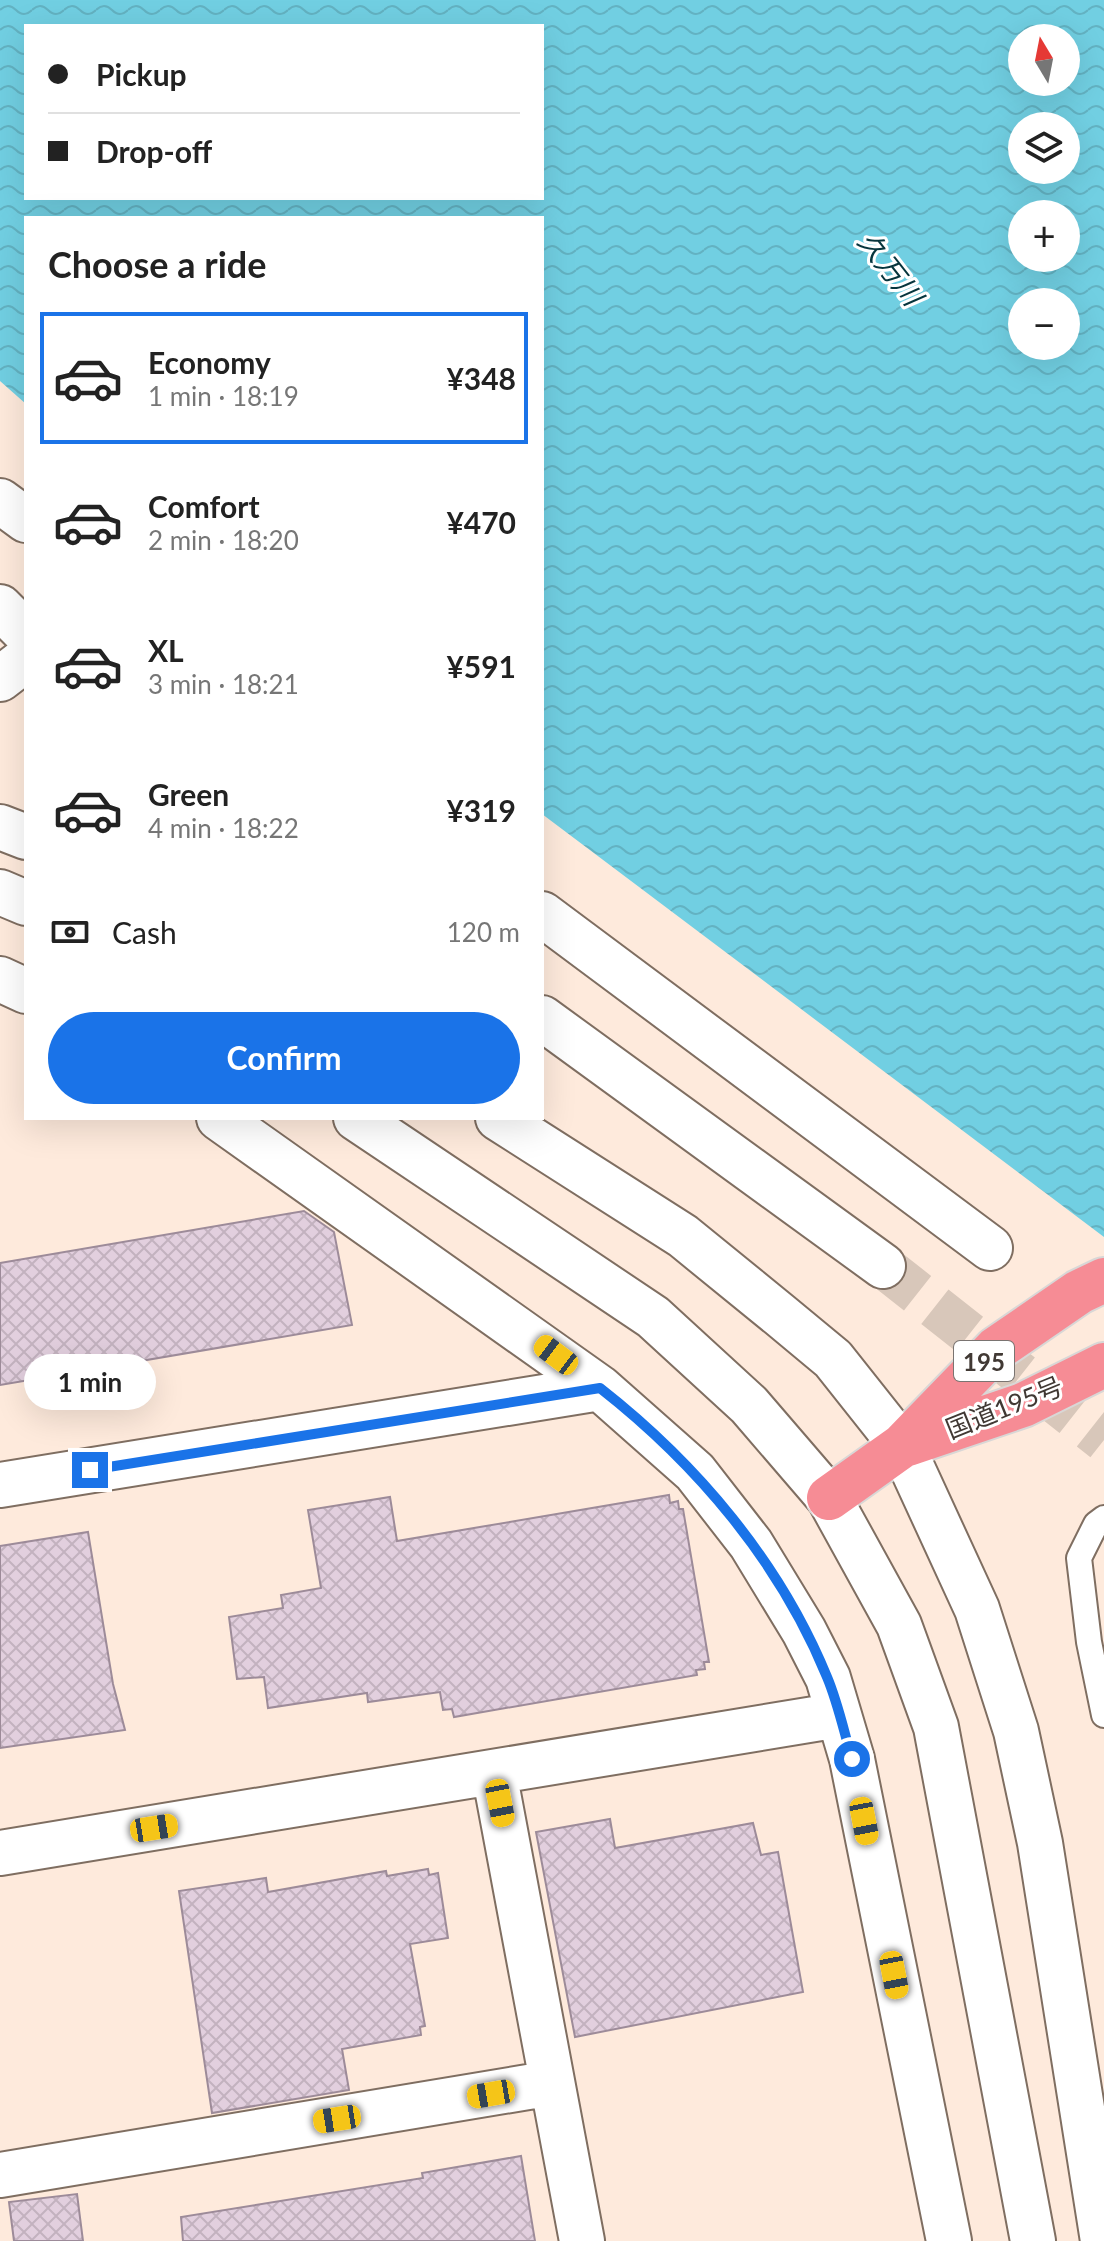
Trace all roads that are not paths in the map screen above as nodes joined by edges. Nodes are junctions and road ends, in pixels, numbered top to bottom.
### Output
1 (0, 501) edge
2 (24, 519) edge
3 (0, 607) edge
4 (24, 631) edge
5 (24, 661) edge
6 (0, 679) edge
7 (0, 827) edge
8 (24, 836) edge
9 (0, 892) edge
10 (24, 902) edge
11 (544, 915) edge
12 (0, 979) edge
13 (24, 990) edge
14 (544, 1019) edge
15 (222, 1120) edge
16 (359, 1120) edge
17 (501, 1120) edge
18 (990, 1248) dead end
19 (883, 1266) tunnel mouth
20 (1092, 1286) edge
21 (1104, 1365) edge
22 (600, 1388) junction
23 (902, 1446) junction
24 (0, 1485) edge
25 (829, 1498) junction
26 (1104, 1518) edge
27 (839, 1715) junction
28 (1104, 1715) edge
29 (494, 1772) junction
30 (0, 1853) edge
31 (552, 2083) junction
32 (0, 2175) edge
33 (582, 2241) edge
34 (949, 2241) edge
35 (1033, 2241) edge
36 (1103, 2241) edge

1 - 2 street
3 - 4 street
5 - 6 street
7 - 8 street
9 - 10 street
11 - 18 street
12 - 13 street
14 - 19 street
15 - 22 street
16 - 25 street
17 - 23 street
20 - 23 highway, 国道195号 / 195
21 - 23 highway, 国道195号 / 195
22 - 24 street
22 - 27 street
23 - 25 highway, 国道195号 / 195
23 - 36 street
25 - 35 street
26 - 28 lane
27 - 29 street
27 - 34 street
29 - 30 street
29 - 31 street
31 - 32 street
31 - 33 street

